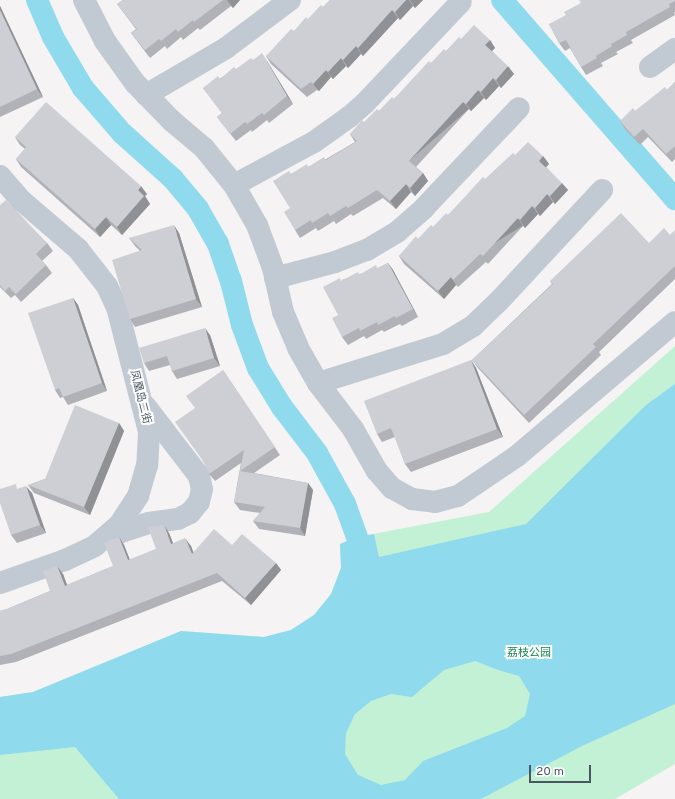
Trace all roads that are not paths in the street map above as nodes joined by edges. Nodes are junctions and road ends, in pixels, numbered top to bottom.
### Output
1 (84, 0) edge
2 (290, 0) edge
3 (461, 2) dead end
4 (675, 49) edge
5 (650, 67) dead end
6 (146, 95) junction
7 (519, 108) dead end
8 (0, 176) edge
9 (234, 185) junction
10 (602, 190) dead end
11 (275, 278) junction
12 (675, 322) edge
13 (318, 383) junction
14 (141, 400) junction
15 (95, 546) junction
16 (0, 583) edge

1 - 6 lane
2 - 6 lane
3 - 9 lane
4 - 5 lane
6 - 9 lane
7 - 11 lane
8 - 14 lane, 凤凰岛二街
9 - 11 lane
10 - 13 lane
11 - 13 lane
12 - 13 lane
14 - 15 lane, 凤凰岛二街
14 - 15 lane
15 - 16 lane, 凤凰岛二街

